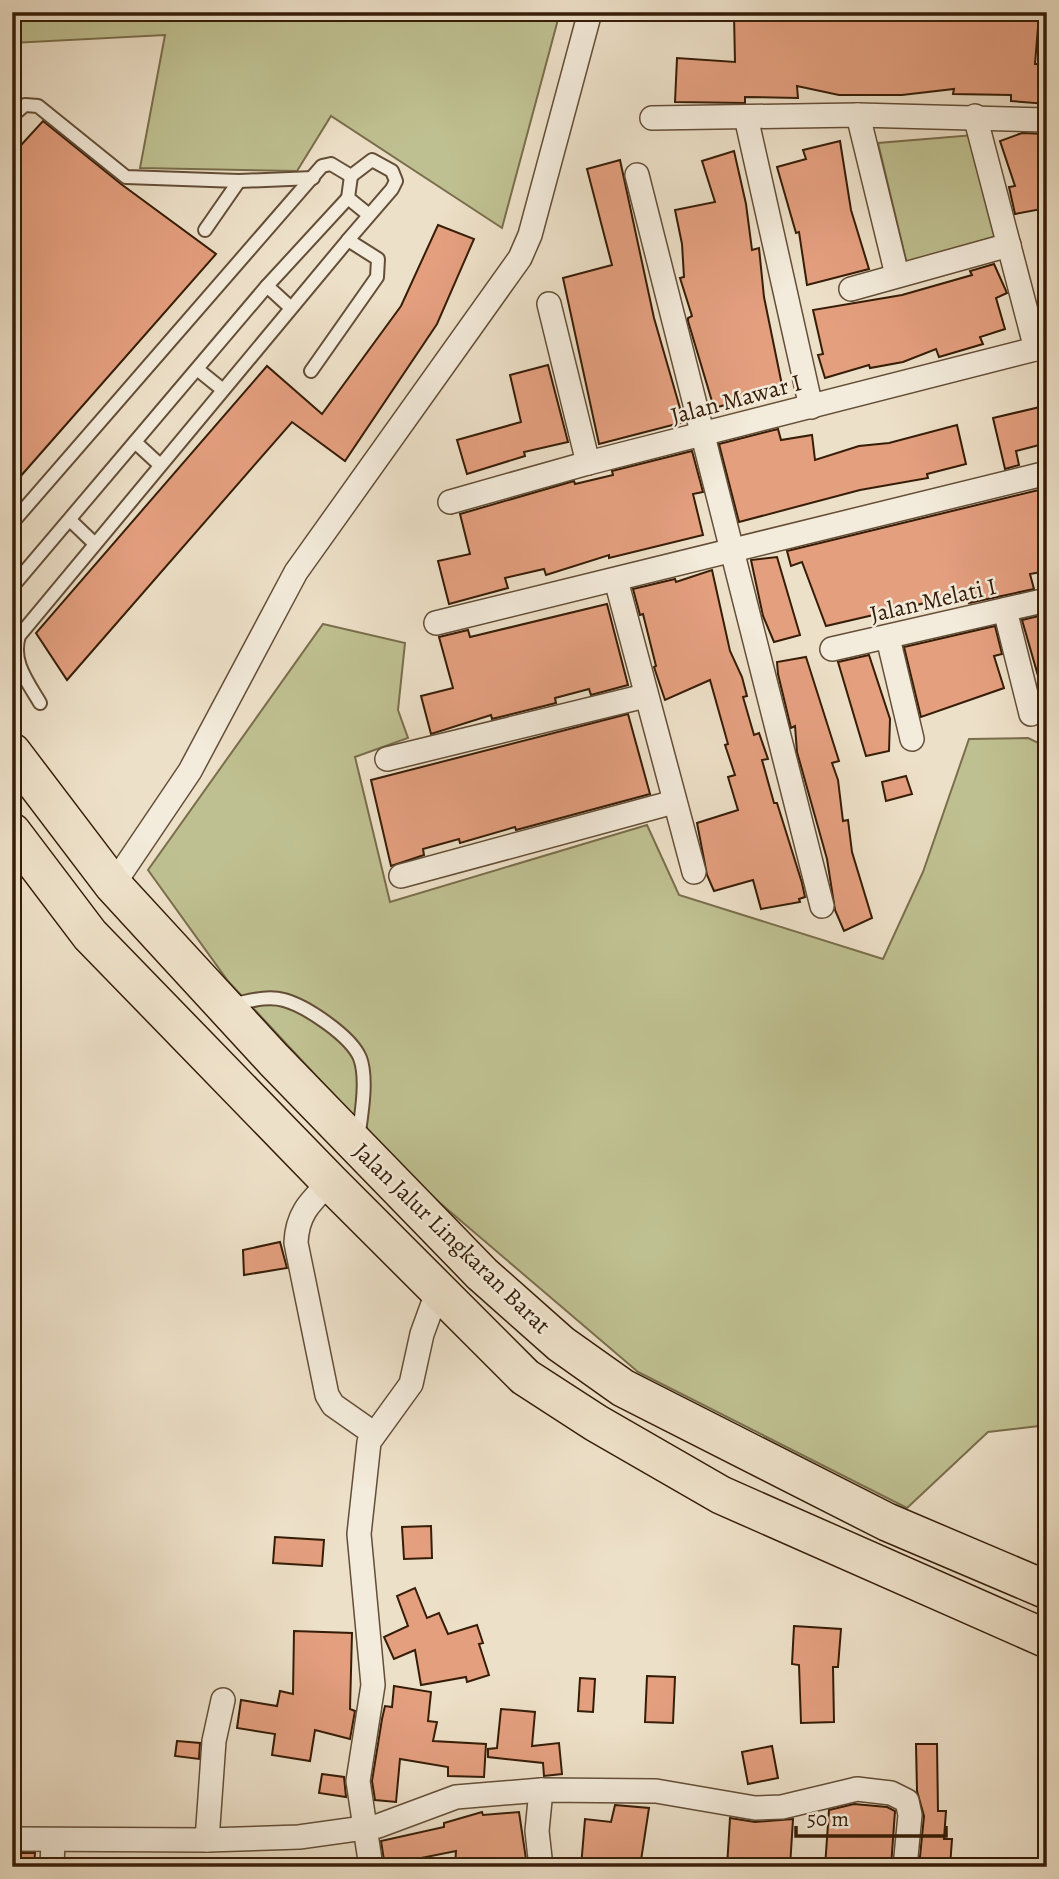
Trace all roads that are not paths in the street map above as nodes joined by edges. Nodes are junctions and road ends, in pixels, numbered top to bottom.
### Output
1 (590, 12) edge
2 (12, 116) edge
3 (858, 116) junction
4 (975, 116) junction
5 (746, 117) junction
6 (652, 118) dead end
7 (1047, 120) edge
8 (351, 176) junction
9 (637, 176) dead end
10 (313, 178) junction
11 (239, 181) junction
12 (348, 198) junction
13 (369, 215) junction
14 (205, 230) dead end
15 (348, 240) junction
16 (1009, 245) junction
17 (897, 275) junction
18 (267, 286) junction
19 (851, 289) dead end
20 (549, 304) dead end
21 (290, 308) junction
22 (1041, 348) edge
23 (197, 369) junction
24 (311, 370) dead end
25 (223, 390) junction
26 (811, 407) junction
27 (703, 435) junction
28 (135, 442) junction
29 (588, 463) junction
30 (160, 465) junction
31 (1047, 473) edge
32 (450, 502) dead end
33 (70, 520) junction
34 (12, 523) edge
35 (95, 544) junction
36 (731, 553) junction
37 (616, 580) junction
38 (12, 587) edge
39 (1047, 600) edge
40 (1005, 610) junction
41 (436, 623) dead end
42 (888, 638) junction
43 (832, 649) dead end
44 (645, 696) junction
45 (40, 703) dead end
46 (1031, 714) dead end
47 (912, 739) dead end
48 (12, 752) edge
49 (387, 759) dead end
50 (674, 802) junction
51 (12, 832) edge
52 (694, 872) dead end
53 (401, 876) dead end
54 (113, 885) junction
55 (822, 906) dead end
56 (224, 1007) junction
57 (358, 1147) junction
58 (330, 1182) junction
59 (438, 1290) junction
60 (373, 1433) junction
61 (887, 1522) junction
62 (866, 1562) junction
63 (1047, 1590) edge
64 (1047, 1639) edge
65 (223, 1700) dead end
66 (541, 1790) junction
67 (363, 1829) junction
68 (12, 1839) edge
69 (53, 1840) junction
70 (207, 1840) junction
71 (52, 1867) edge
72 (371, 1867) edge
73 (541, 1867) edge
74 (905, 1867) edge

1 - 54 street
2 - 11 lane
3 - 4 street
3 - 5 street
3 - 17 street
4 - 7 street
4 - 16 street
5 - 6 street
5 - 26 street
8 - 10 lane
8 - 12 lane
8 - 13 lane
9 - 27 street
10 - 11 lane
10 - 34 lane
11 - 14 lane
12 - 13 lane
12 - 18 lane
13 - 15 lane
15 - 21 lane
15 - 24 lane
16 - 17 street
16 - 22 street
17 - 19 street
18 - 21 lane
18 - 23 lane
20 - 29 street
21 - 25 lane
22 - 26 street, Jalan Mawar I
23 - 25 lane
23 - 28 lane
25 - 30 lane
26 - 27 street, Jalan Mawar I
27 - 29 street, Jalan Mawar I
27 - 36 street
28 - 30 lane
28 - 33 lane
29 - 32 street, Jalan Mawar I
30 - 35 lane
31 - 36 street
33 - 35 lane
33 - 38 lane
35 - 45 lane
36 - 37 street
36 - 55 street
37 - 41 street
37 - 44 street
39 - 40 street, Jalan Melati I
40 - 42 street, Jalan Melati I
40 - 46 street
42 - 43 street, Jalan Melati I
42 - 47 street
44 - 49 street
44 - 50 street
48 - 54 main road, Jalan Jalur Lingkaran Barat
50 - 52 street
50 - 53 street
51 - 58 main road, Jalan Jalur Lingkaran Barat
54 - 56 main road, Jalan Jalur Lingkaran Barat
56 - 57 main road, Jalan Jalur Lingkaran Barat
56 - 57 lane
57 - 61 main road, Jalan Jalur Lingkaran Barat
58 - 59 main road, Jalan Jalur Lingkaran Barat
58 - 60 street
59 - 60 street
59 - 62 main road, Jalan Jalur Lingkaran Barat
60 - 67 street
61 - 62 main road
61 - 63 main road, Jalan Jalur Lingkaran Barat
62 - 64 main road, Jalan Jalur Lingkaran Barat
65 - 70 street
66 - 67 street
66 - 73 street
66 - 74 street
67 - 70 street
67 - 72 street
68 - 69 street
69 - 70 street
69 - 71 street

